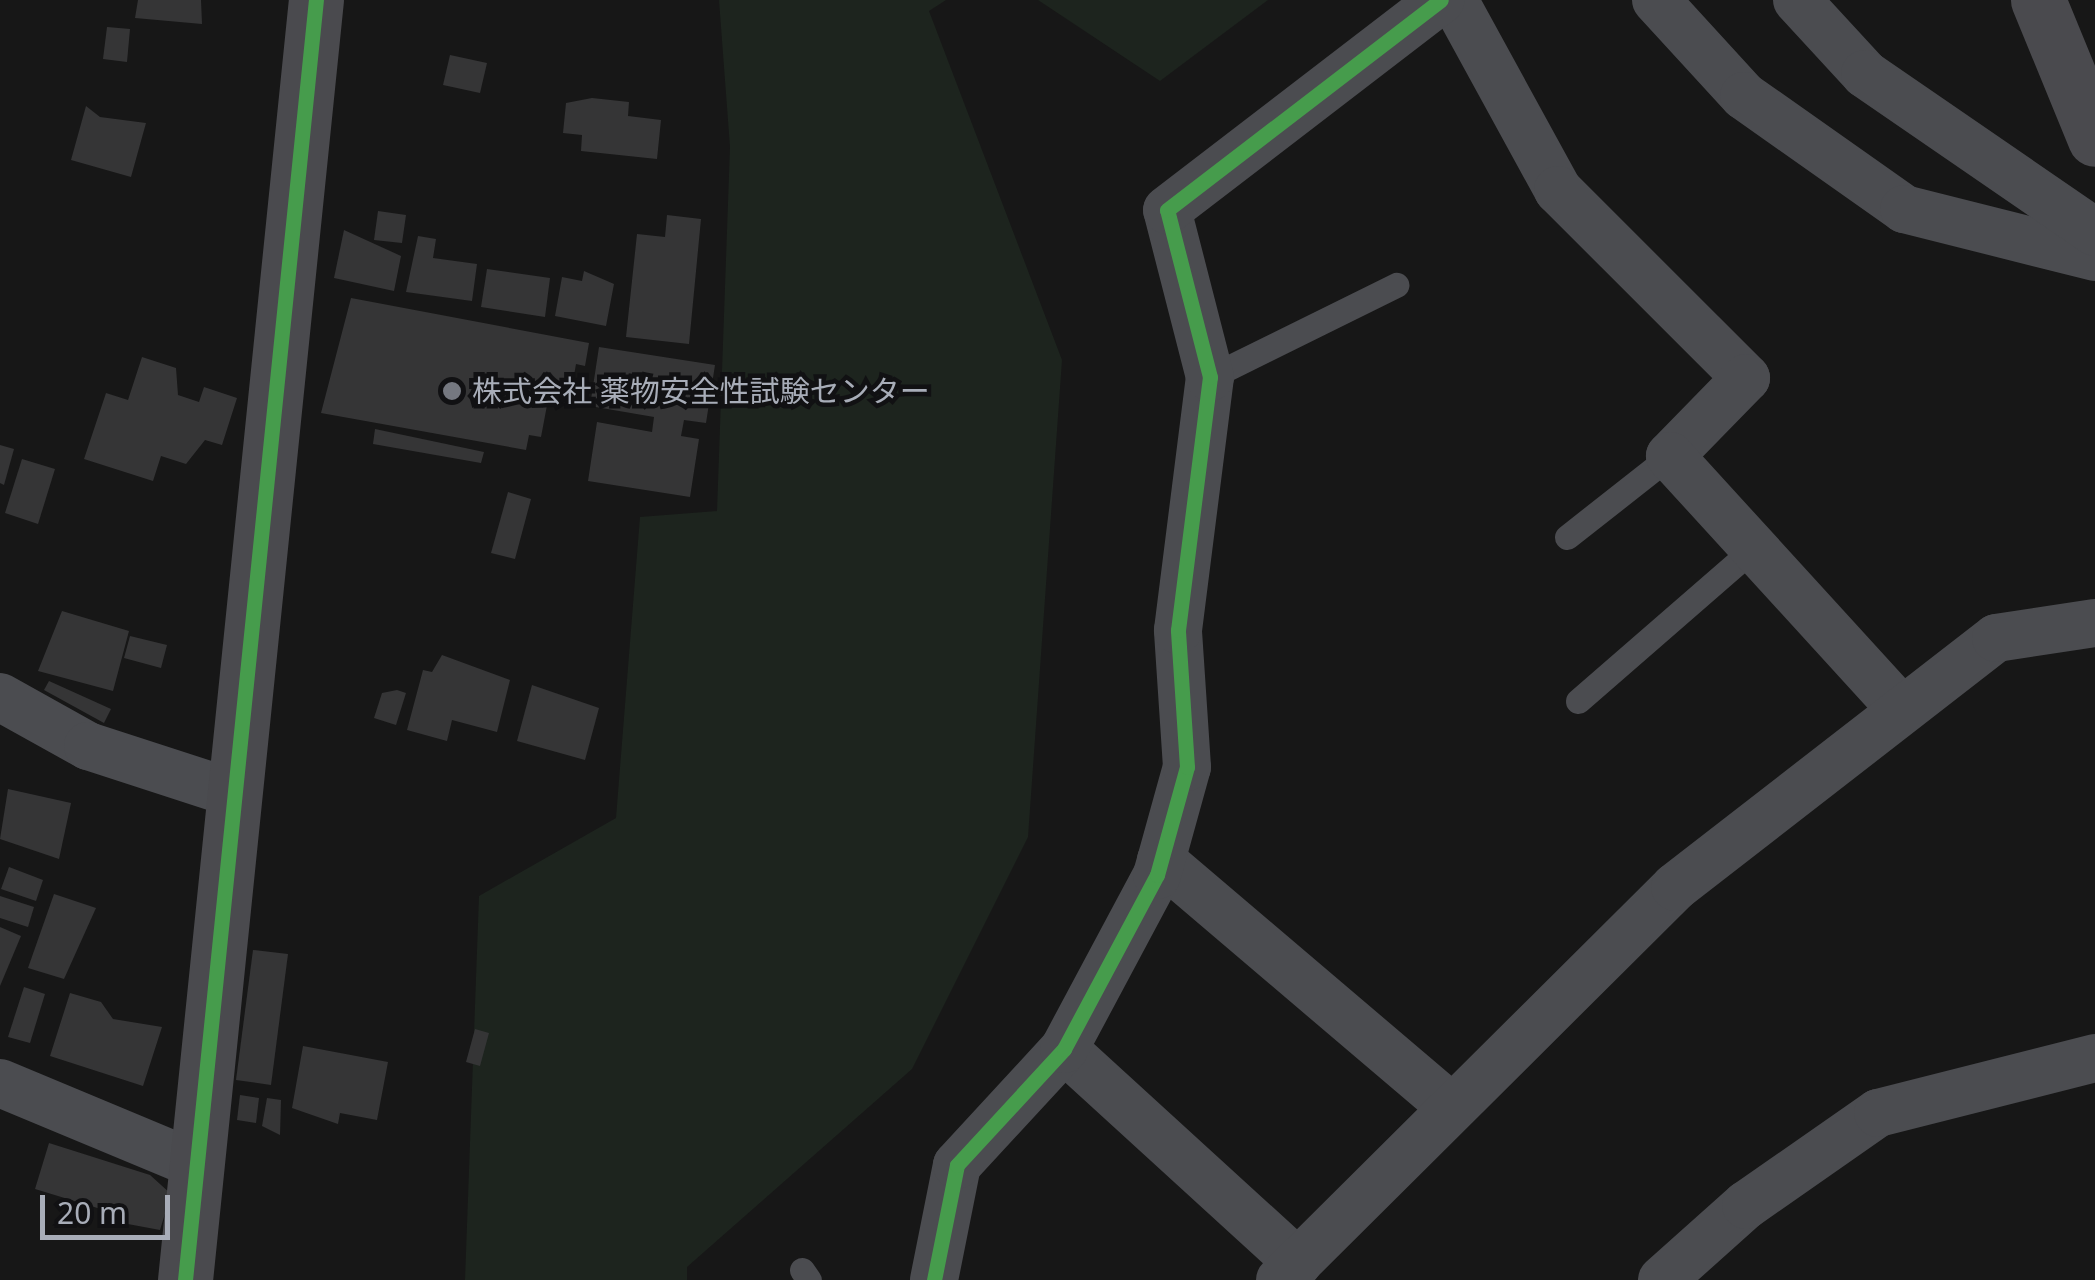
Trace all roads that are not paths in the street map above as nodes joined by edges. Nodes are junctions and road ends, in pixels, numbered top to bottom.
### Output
1 (316, 0) edge
2 (1442, 0) edge
3 (1454, 0) edge
4 (1656, 0) edge
5 (1797, 0) edge
6 (2038, 0) edge
7 (2095, 139) edge
8 (2095, 232) edge
9 (2095, 257) edge
10 (1396, 285) dead end
11 (1210, 377) junction
12 (1670, 456) junction
13 (1568, 537) dead end
14 (1754, 548) junction
15 (2095, 623) edge
16 (0, 697) edge
17 (1578, 701) dead end
18 (1900, 707) junction
19 (236, 794) junction
20 (1161, 860) junction
21 (1064, 1049) junction
22 (2095, 1058) edge
23 (0, 1083) edge
24 (1452, 1108) junction
25 (196, 1165) junction
26 (1290, 1272) edge
27 (185, 1280) edge
28 (934, 1280) edge
29 (1662, 1280) edge

1 - 19 street
2 - 11 street
3 - 12 street
4 - 9 street
5 - 8 street
6 - 7 street
10 - 11 lane
11 - 20 street
12 - 13 lane
12 - 14 street
14 - 17 lane
14 - 18 street
15 - 18 street
16 - 19 street
18 - 24 street
19 - 25 street
20 - 21 street
20 - 24 street
21 - 26 street
21 - 28 street
22 - 29 street
23 - 25 street
24 - 26 street
25 - 27 street

